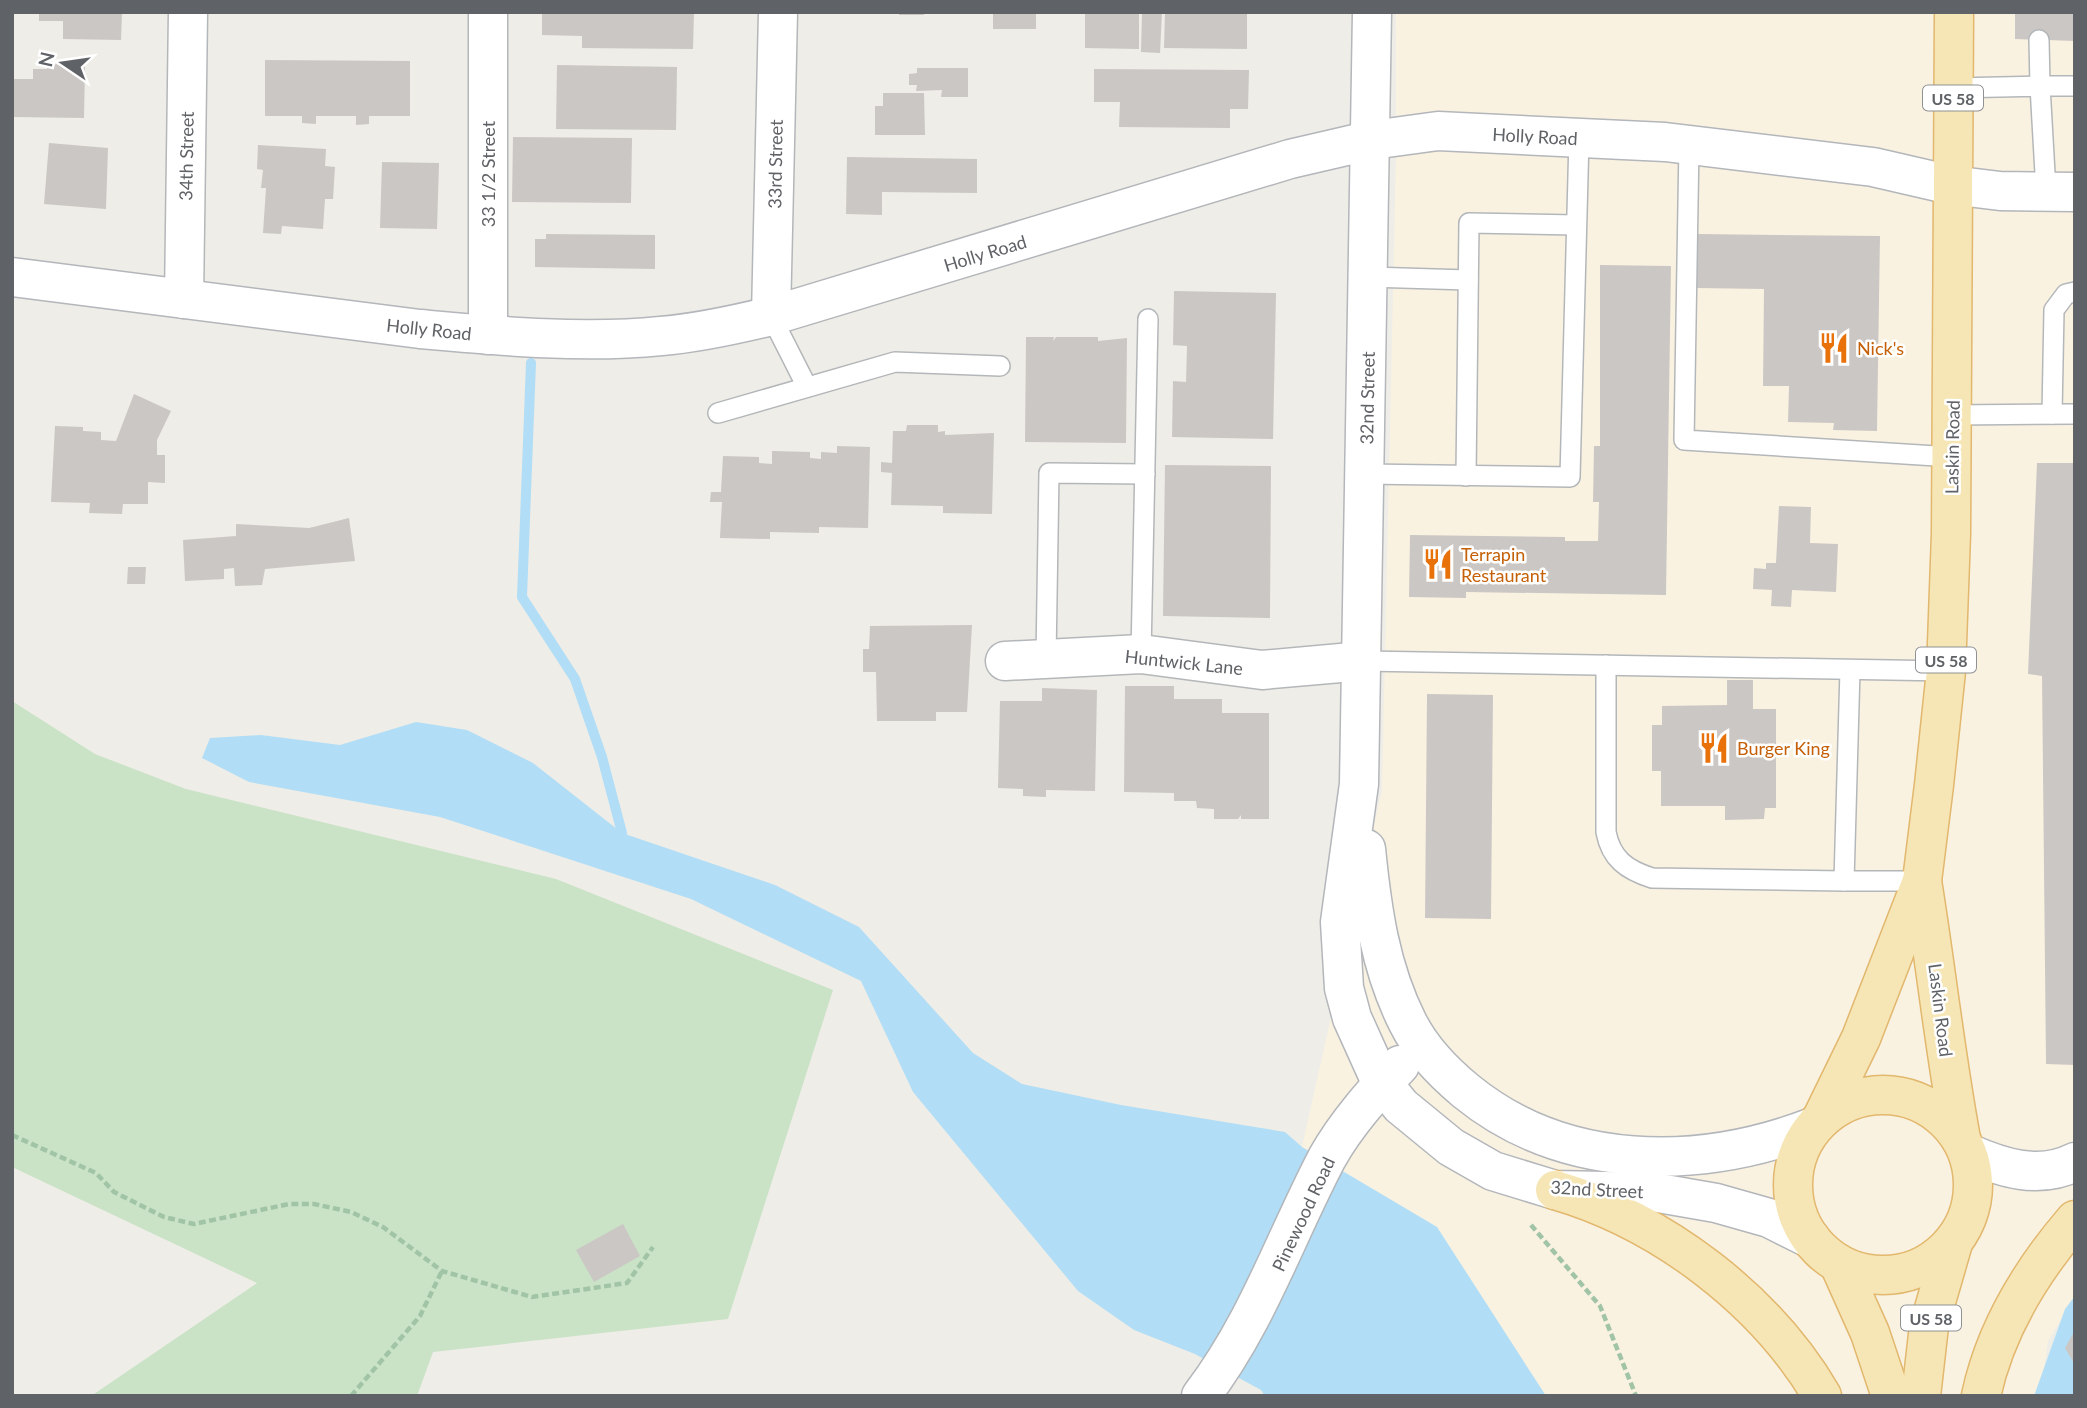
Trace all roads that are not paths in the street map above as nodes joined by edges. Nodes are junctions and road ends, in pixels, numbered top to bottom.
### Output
1 (188, 12) edge
2 (488, 12) edge
3 (778, 12) edge
4 (1372, 12) edge
5 (1954, 12) edge
6 (2039, 40) dead end
7 (2040, 86) junction
8 (2075, 86) edge
9 (1953, 88) junction
10 (1578, 138) junction
11 (1372, 140) junction
12 (1689, 145) junction
13 (1951, 185) junction
14 (2060, 191) edge
15 (1576, 225) junction
16 (12, 277) edge
17 (1369, 278) junction
18 (1468, 280) junction
19 (2075, 292) edge
20 (184, 299) junction
21 (771, 316) junction
22 (1148, 319) dead end
23 (488, 335) junction
24 (1000, 366) dead end
25 (807, 387) junction
26 (718, 413) dead end
27 (2052, 414) junction
28 (2075, 414) edge
29 (1952, 415) junction
30 (1952, 457) junction
31 (1145, 474) junction
32 (1366, 474) junction
33 (1466, 476) junction
34 (1141, 654) junction
35 (1046, 658) junction
36 (1005, 660) dead end
37 (1363, 661) junction
38 (1606, 665) junction
39 (1850, 670) junction
40 (1946, 671) junction
41 (1359, 784) junction
42 (1844, 881) junction
43 (1922, 881) junction
44 (1420, 1042) junction
45 (1383, 1083) junction
46 (1817, 1123) junction
47 (1965, 1146) junction
48 (2075, 1162) edge
49 (1556, 1190) junction
50 (2075, 1220) edge
51 (1811, 1239) junction
52 (1953, 1243) junction
53 (1839, 1265) junction
54 (1208, 1386) edge
55 (1822, 1396) edge
56 (1891, 1396) edge
57 (1921, 1396) edge
58 (1981, 1396) edge

1 - 20 street, 34th Street
2 - 23 street, 33 1/2 Street
3 - 21 street, 33rd Street
4 - 11 street, 32nd Street
5 - 9 main road, Laskin Road / US 58
6 - 7 lane
7 - 8 lane
7 - 9 lane
7 - 14 lane
9 - 13 main road, Laskin Road / US 58
10 - 11 street, Holly Road
10 - 12 street, Holly Road
10 - 15 lane
11 - 17 street, 32nd Street
11 - 21 street, Holly Road
12 - 13 street, Holly Road
12 - 30 lane
13 - 14 street, Holly Road
13 - 29 main road, Laskin Road / US 58
15 - 18 lane
15 - 33 lane
16 - 20 street, Holly Road
17 - 18 lane
17 - 32 street, 32nd Street
18 - 33 lane
19 - 27 lane
20 - 23 street, Holly Road
21 - 23 street, Holly Road
21 - 25 lane
22 - 31 lane
24 - 25 lane
25 - 26 lane
27 - 28 lane
27 - 29 lane
29 - 30 main road, Laskin Road / US 58
30 - 40 main road, Laskin Road / US 58
31 - 34 lane
31 - 35 lane
32 - 33 lane
32 - 37 street, 32nd Street
34 - 35 street, Huntwick Lane
34 - 37 street, Huntwick Lane
35 - 36 street, Huntwick Lane
37 - 38 lane
37 - 41 street, 32nd Street
38 - 39 lane
38 - 42 lane
39 - 40 lane
39 - 42 lane
40 - 43 main road, Laskin Road / US 58
41 - 44 street, 32nd Street
41 - 45 street, 32nd Street
42 - 43 lane
43 - 46 main road, Laskin Road / US 58
43 - 47 main road, Laskin Road / US 58
44 - 45 street, Pinewood Road
44 - 46 street, 32nd Street
45 - 49 street, 32nd Street
45 - 54 street, Pinewood Road
46 - 47 main road
46 - 51 main road, US 58
47 - 48 street
47 - 52 main road, US 58
49 - 51 street, 32nd Street
49 - 55 main road
50 - 58 main road
51 - 53 main road, US 58
52 - 53 main road
52 - 57 main road, US 58
53 - 56 main road, US 58

